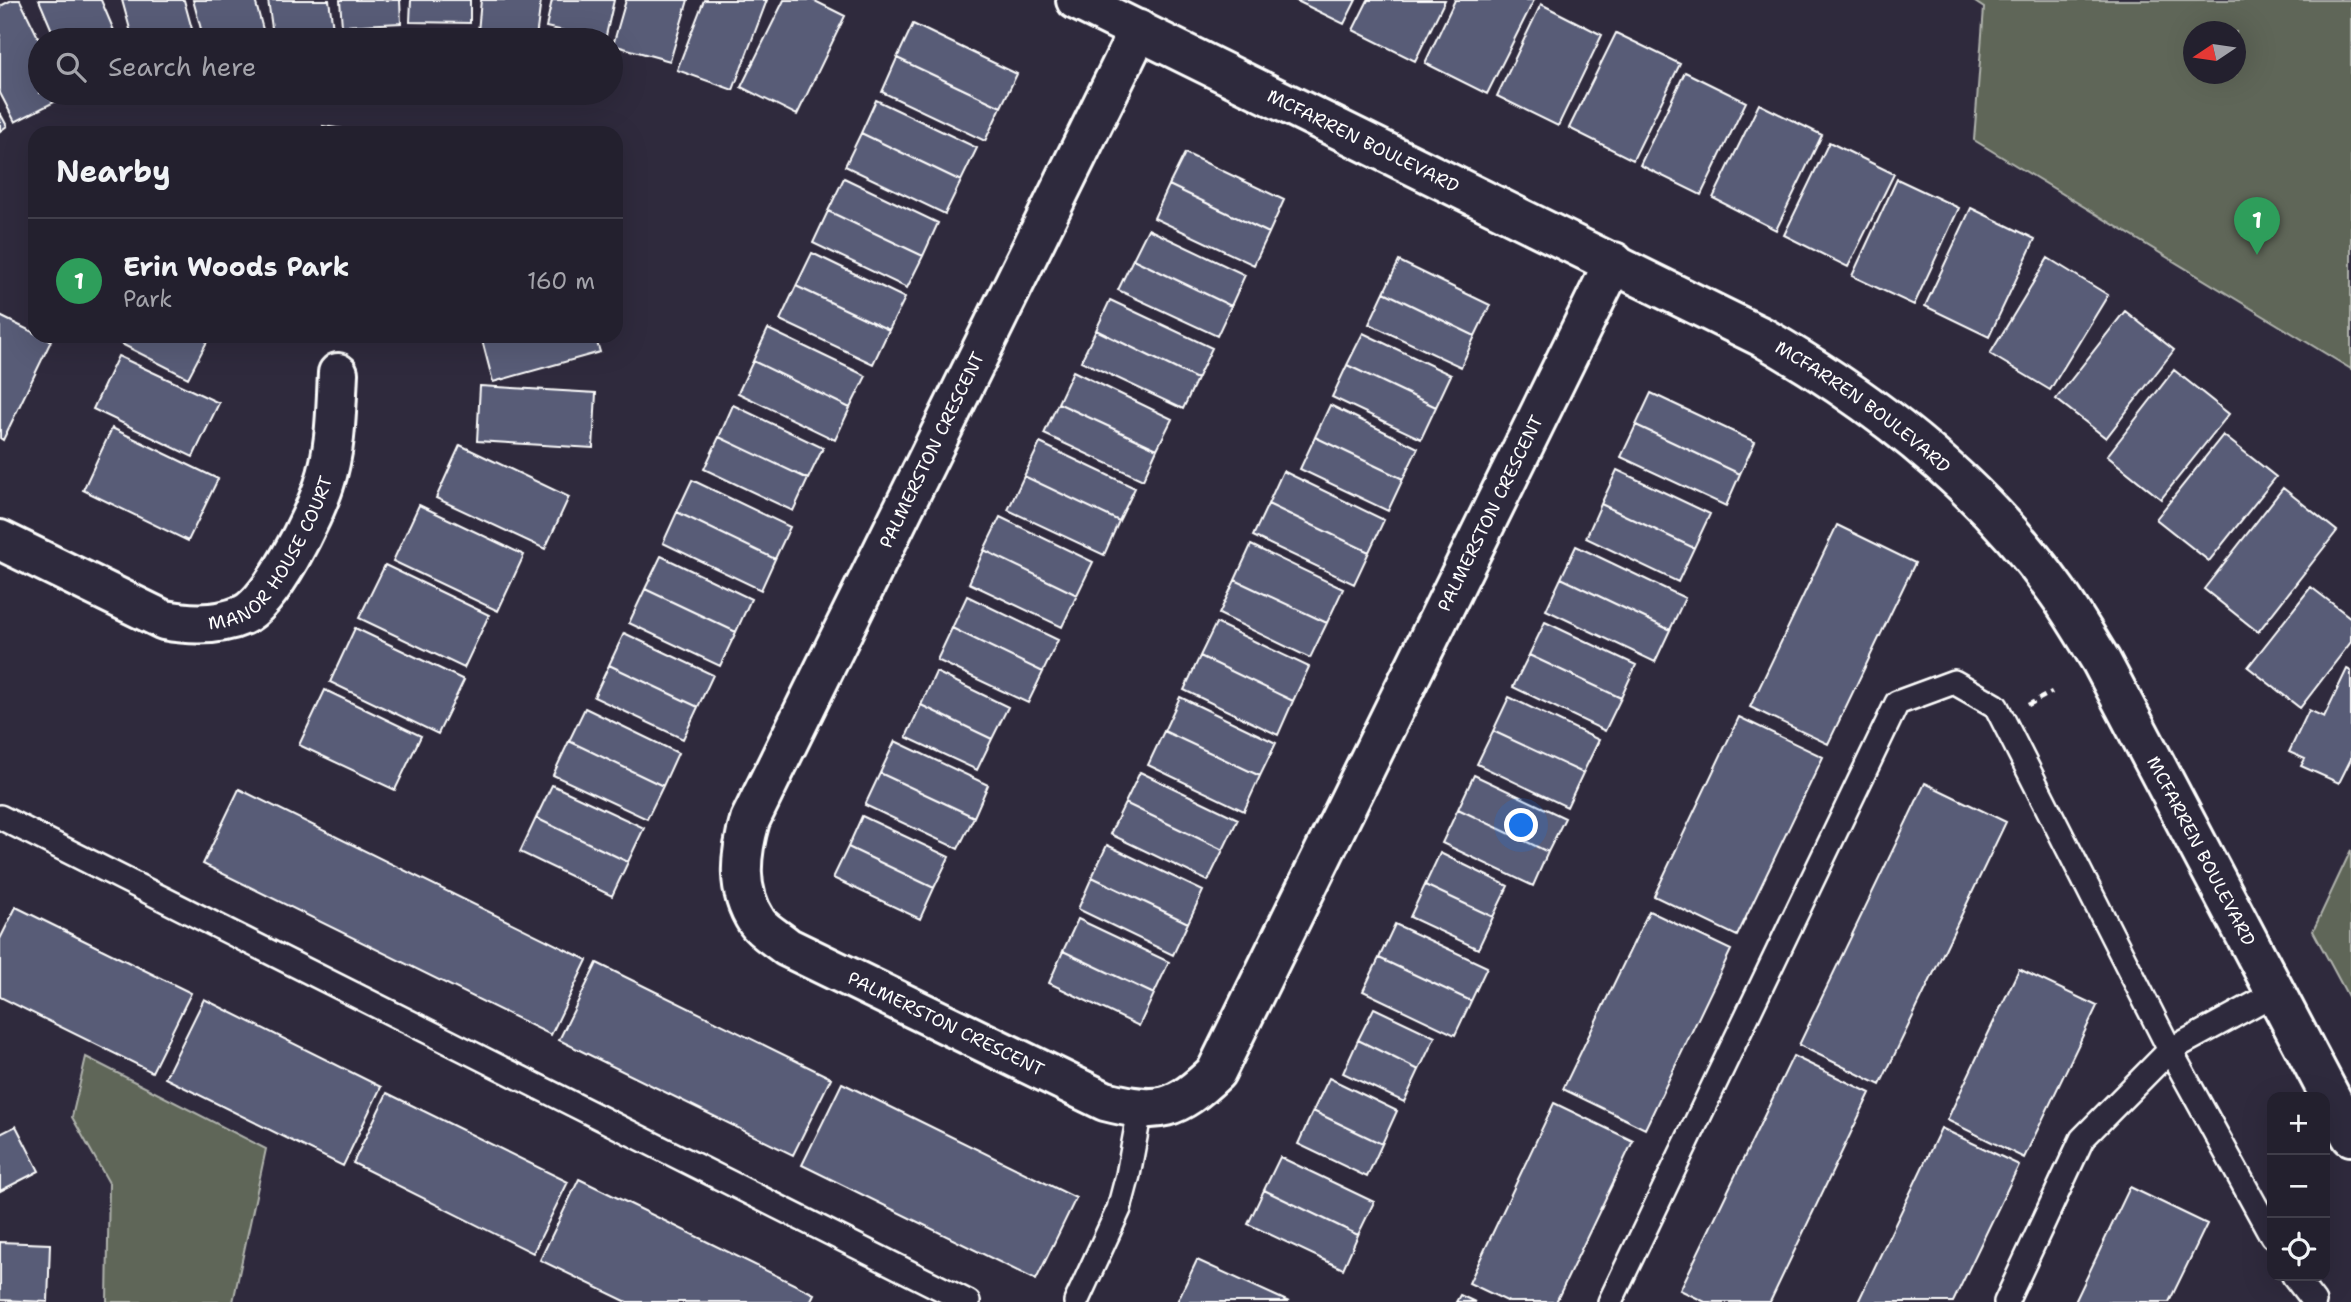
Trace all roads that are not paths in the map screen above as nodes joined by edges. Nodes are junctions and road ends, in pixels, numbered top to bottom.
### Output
1 (1076, 0) edge
2 (1139, 30) junction
3 (1614, 262) junction
4 (338, 373) dead end
5 (0, 540) edge
6 (0, 817) edge
7 (2275, 993) junction
8 (2170, 1049) junction
9 (1140, 1110) junction
10 (2351, 1136) edge
11 (2267, 1227) edge
12 (2298, 1281) edge
13 (968, 1302) edge
14 (1076, 1302) edge
15 (1610, 1302) edge
16 (2006, 1302) edge
17 (2314, 1302) edge

1 - 2 street, MCFARREN BOULEVARD
2 - 3 street, MCFARREN BOULEVARD
2 - 9 street, PALMERSTON CRESCENT
3 - 7 street, MCFARREN BOULEVARD
3 - 9 street, PALMERSTON CRESCENT
4 - 5 street, MANOR HOUSE COURT
6 - 13 lane
7 - 8 lane
7 - 10 street, MCFARREN BOULEVARD
8 - 11 lane
8 - 15 lane
8 - 16 lane
9 - 14 lane
12 - 17 lane

